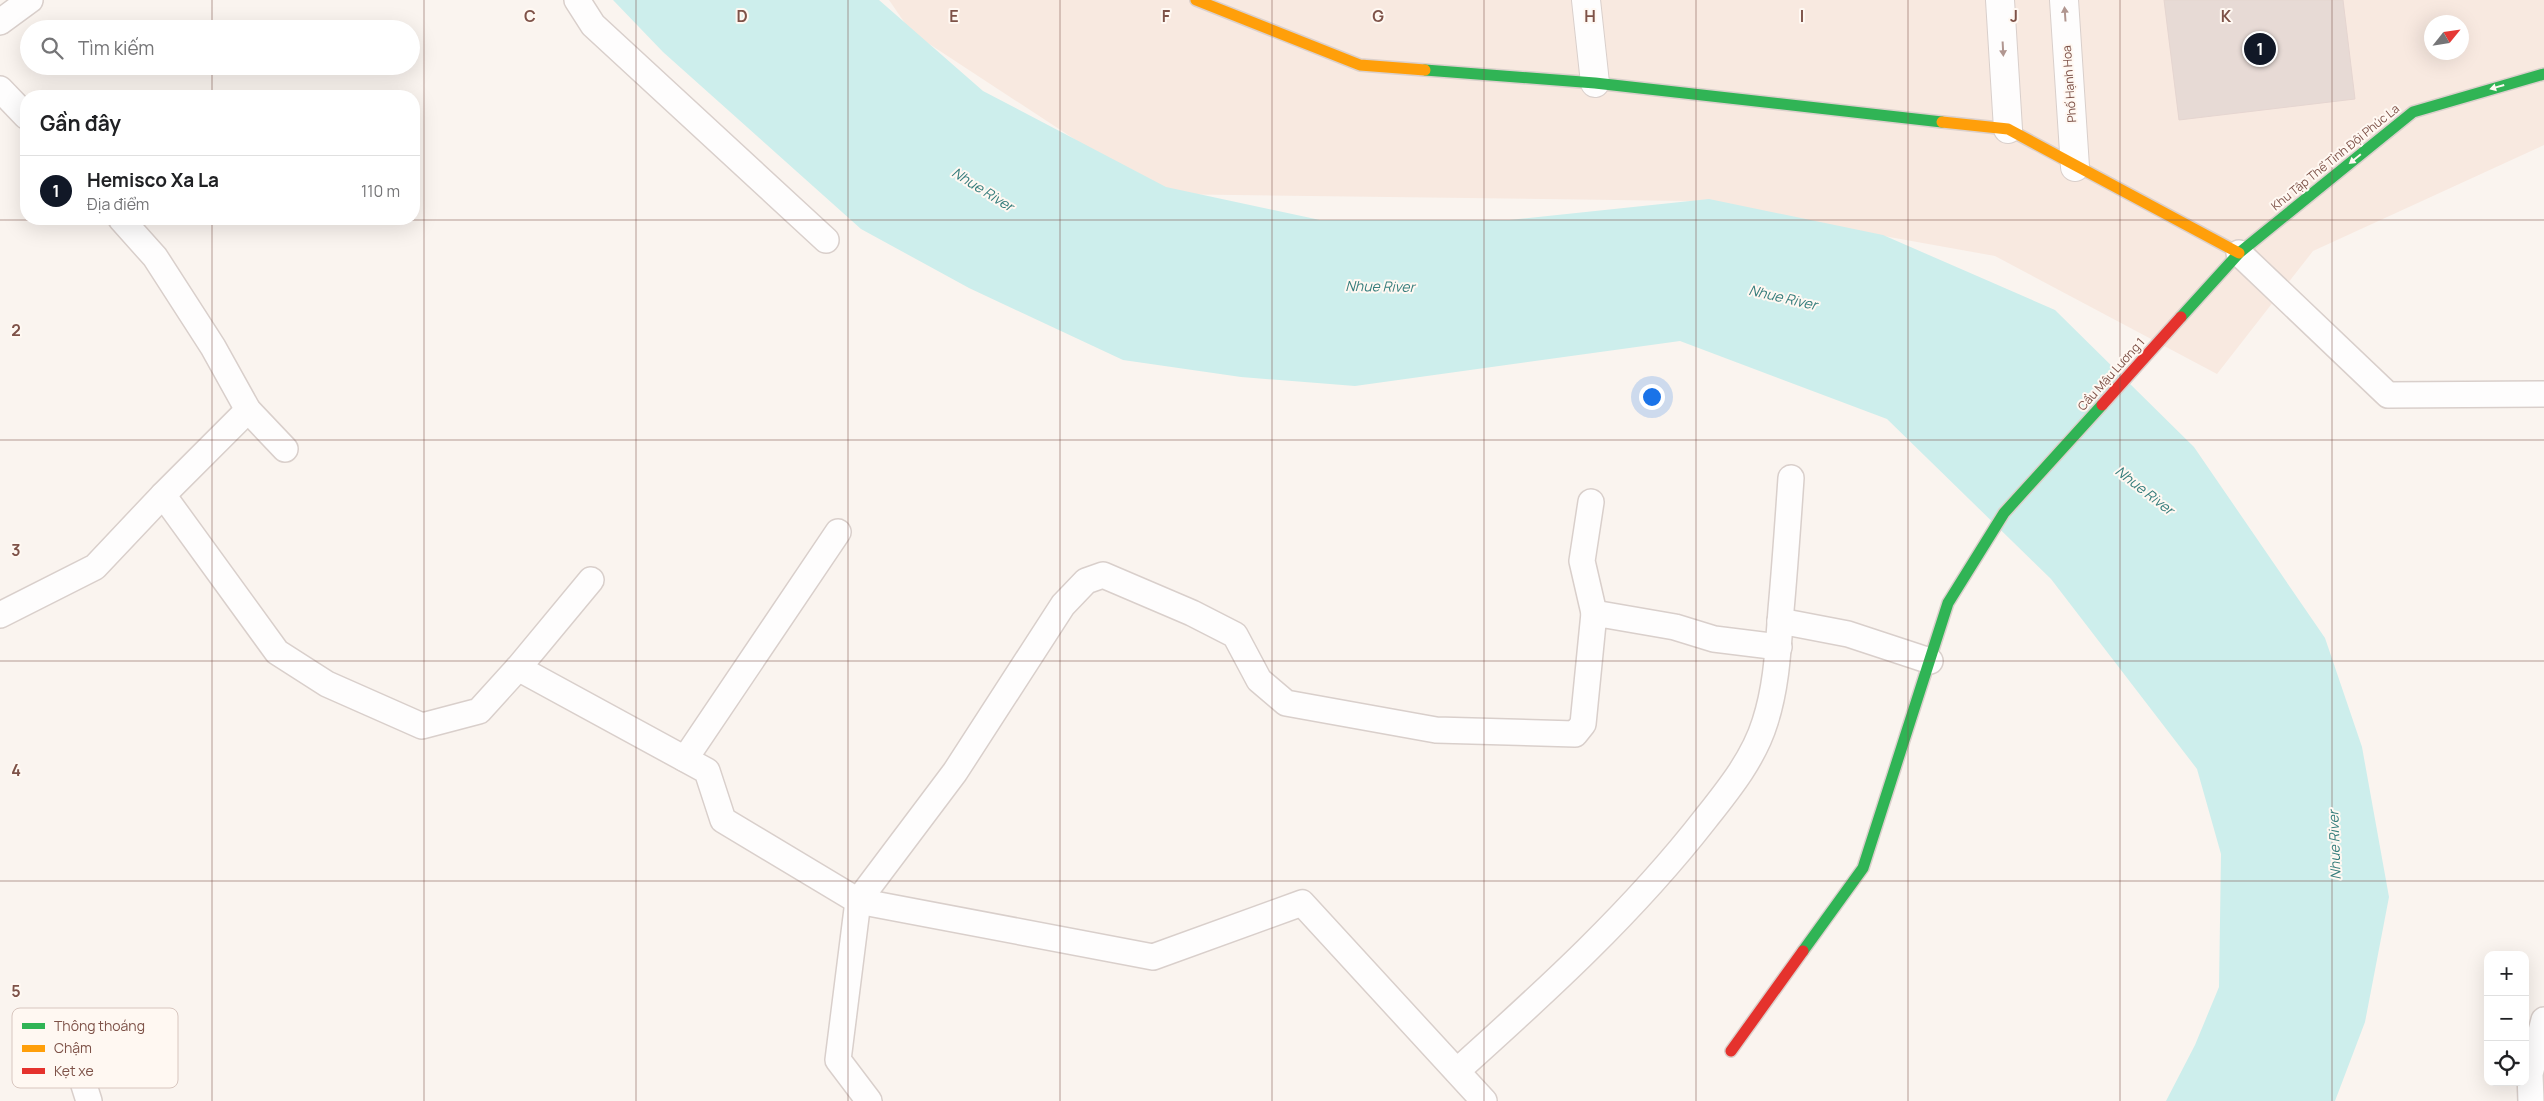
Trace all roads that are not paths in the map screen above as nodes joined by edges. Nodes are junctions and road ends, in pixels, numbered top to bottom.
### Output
1 (30, 0) edge
2 (577, 0) edge
3 (1196, 0) edge
4 (1586, 0) edge
5 (2000, 0) edge
6 (2064, 0) edge
7 (0, 22) edge
8 (2544, 74) edge
9 (1594, 83) junction
10 (0, 89) edge
11 (20, 110) edge
12 (2008, 130) junction
13 (2075, 167) junction
14 (126, 225) edge
15 (826, 240) dead end
16 (2239, 253) junction
17 (2544, 394) edge
18 (248, 410) junction
19 (285, 449) dead end
20 (1792, 478) dead end
21 (163, 495) junction
22 (1591, 502) dead end
23 (838, 532) dead end
24 (591, 580) dead end
25 (1594, 613) junction
26 (0, 615) edge
27 (1780, 621) junction
28 (1779, 648) junction
29 (1930, 661) junction
30 (518, 668) junction
31 (685, 759) junction
32 (858, 901) junction
33 (2544, 1020) edge
34 (1731, 1051) dead end
35 (1456, 1071) junction
36 (869, 1101) edge
37 (1484, 1101) edge
38 (2531, 1101) edge

1 - 7 lane
2 - 15 lane
3 - 9 street
4 - 9 street
5 -> 12 street
13 -> 6 street, Phố Hạnh Hoa
8 -> 16 street, Khu Tập Thể Tỉnh Đội Phúc La
9 - 12 street
10 - 11 lane
12 - 13 street
13 - 16 street
14 - 18 lane
16 - 17 lane
16 - 29 street, Cầu Mậu Lương 1
18 - 19 lane
18 - 21 lane
20 - 27 lane
21 - 26 lane
21 - 30 lane
22 - 25 lane
23 - 31 lane
24 - 30 lane
25 - 28 lane
25 - 32 lane
27 - 28 lane
27 - 29 lane
28 - 35 lane
29 - 34 street, Cầu Mậu Lương 1
30 - 31 lane
31 - 32 lane
32 - 35 lane
32 - 36 lane
33 - 38 lane
35 - 37 lane

